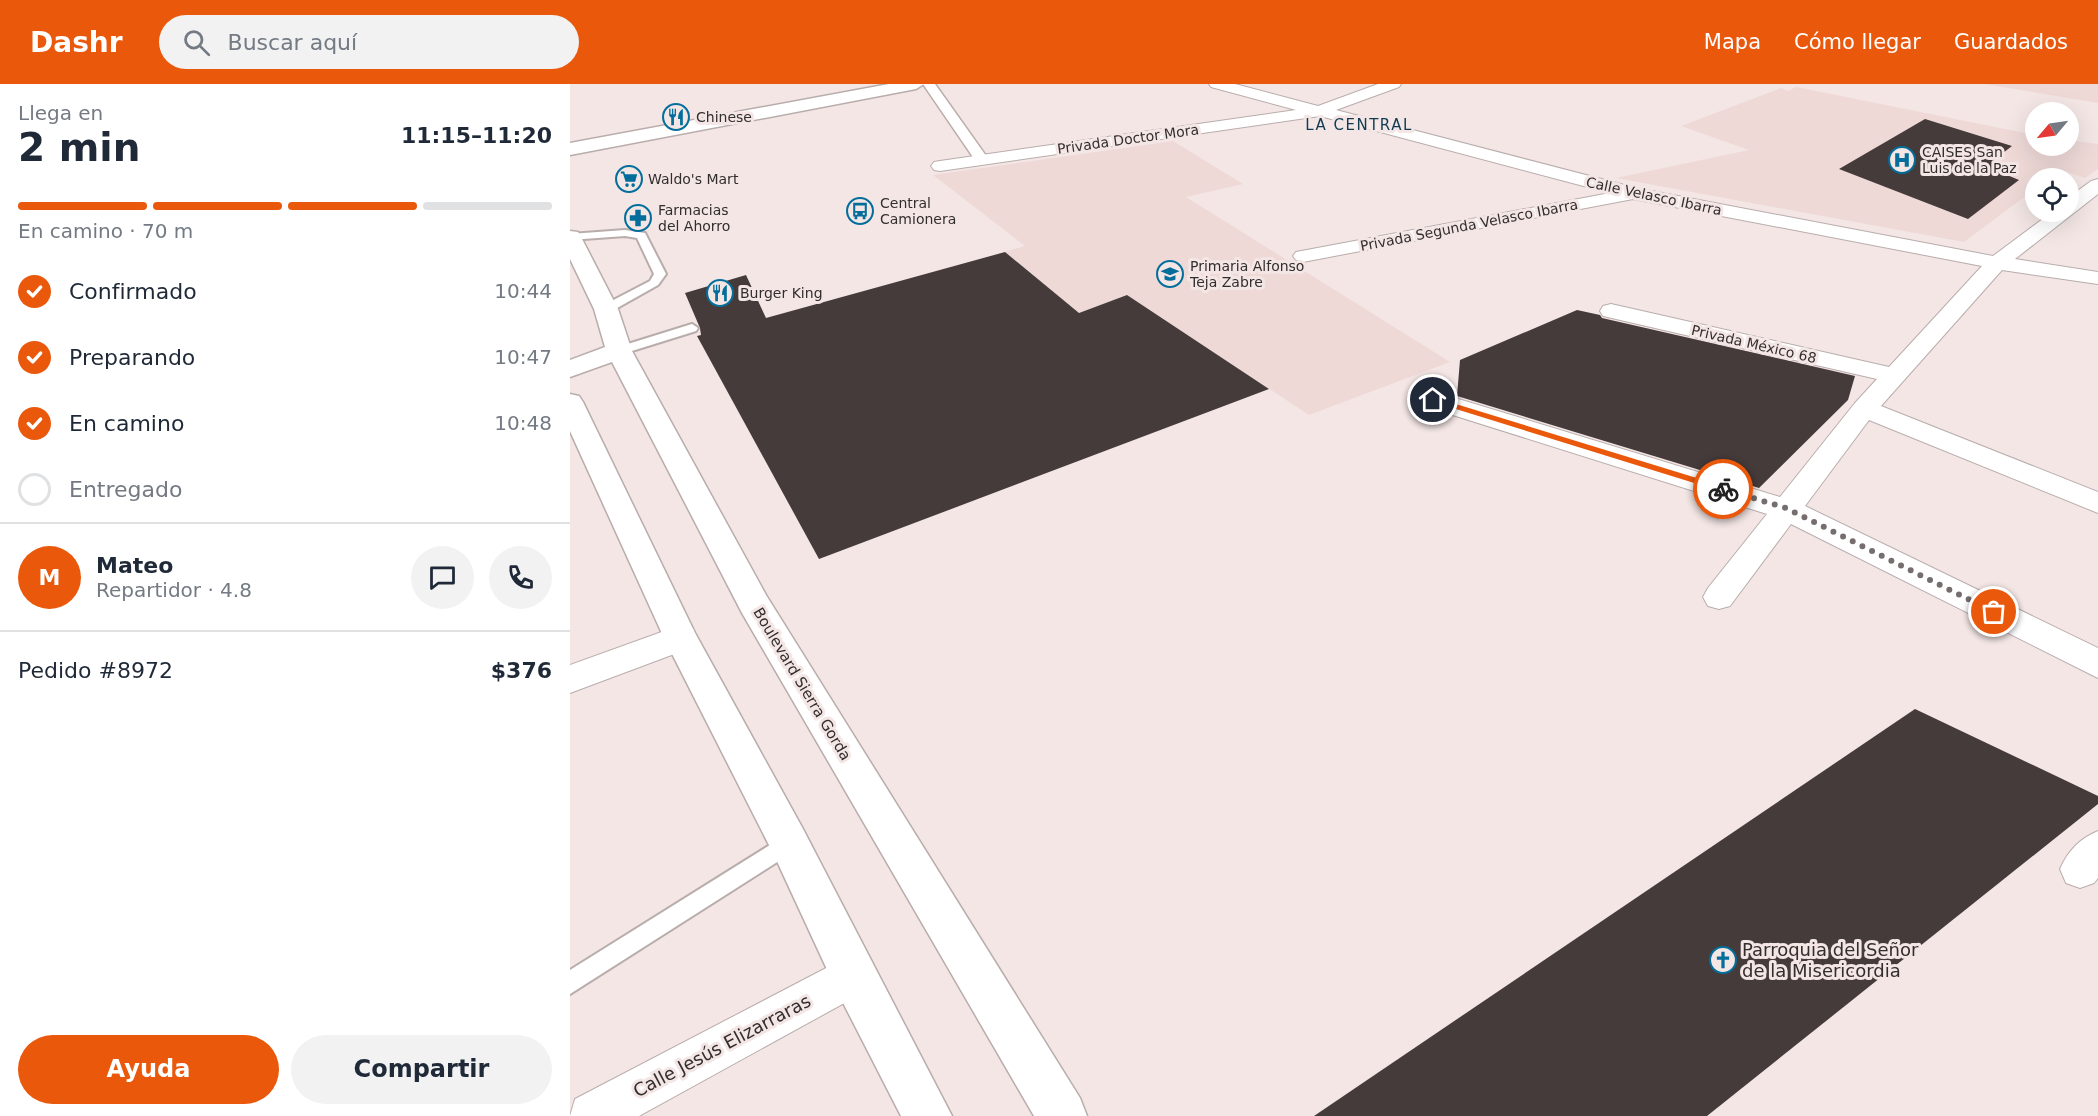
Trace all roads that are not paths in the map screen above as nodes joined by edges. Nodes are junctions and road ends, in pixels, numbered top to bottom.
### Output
1 (892, 84) edge
2 (916, 84) edge
3 (929, 84) edge
4 (1217, 84) edge
5 (1393, 84) edge
6 (1316, 112) junction
7 (570, 143) edge
8 (570, 149) edge
9 (982, 160) junction
10 (940, 166) dead end
11 (2098, 185) edge
12 (1635, 194) junction
13 (2079, 200) edge
14 (2051, 222) edge
15 (570, 237) edge
16 (1304, 256) dead end
17 (1997, 263) junction
18 (2098, 278) edge
19 (606, 309) junction
20 (1611, 311) dead end
21 (692, 328) dead end
22 (619, 351) junction
23 (570, 369) edge
24 (1896, 376) junction
25 (1433, 400) dead end
26 (1864, 409) junction
27 (572, 413) edge
28 (2098, 503) edge
29 (1786, 508) junction
30 (1719, 597) dead end
31 (681, 638) junction
32 (2098, 664) edge
33 (570, 679) edge
34 (789, 843) junction
35 (853, 975) junction
36 (570, 982) edge
37 (592, 1116) edge
38 (927, 1116) edge
39 (1062, 1116) edge

1 - 7 main road
2 - 8 main road
3 - 9 street
4 - 6 street, Calle Velasco Ibarra
5 - 6 street
6 - 9 street, Privada Doctor Mora
6 - 12 street, Calle Velasco Ibarra
9 - 10 street, Privada Doctor Mora
11 - 13 street
12 - 16 street, Privada Segunda Velasco Ibarra
12 - 17 street, Calle Velasco Ibarra
14 - 17 street
15 - 19 main road, Boulevard Sierra Gorda
15 - 19 lane
17 - 18 street, Calle Velasco Ibarra
17 - 24 street
19 - 22 main road, Boulevard Sierra Gorda
20 - 24 street, Privada México 68
21 - 22 lane
22 - 23 main road
22 - 39 main road, Boulevard Sierra Gorda
24 - 26 street
25 - 29 street
26 - 28 street
26 - 29 street
27 - 31 main road
29 - 30 street
29 - 32 street
31 - 33 street
31 - 34 main road
34 - 35 main road
34 - 36 lane
35 - 37 street, Calle Jesús Elizarraras
35 - 38 main road

